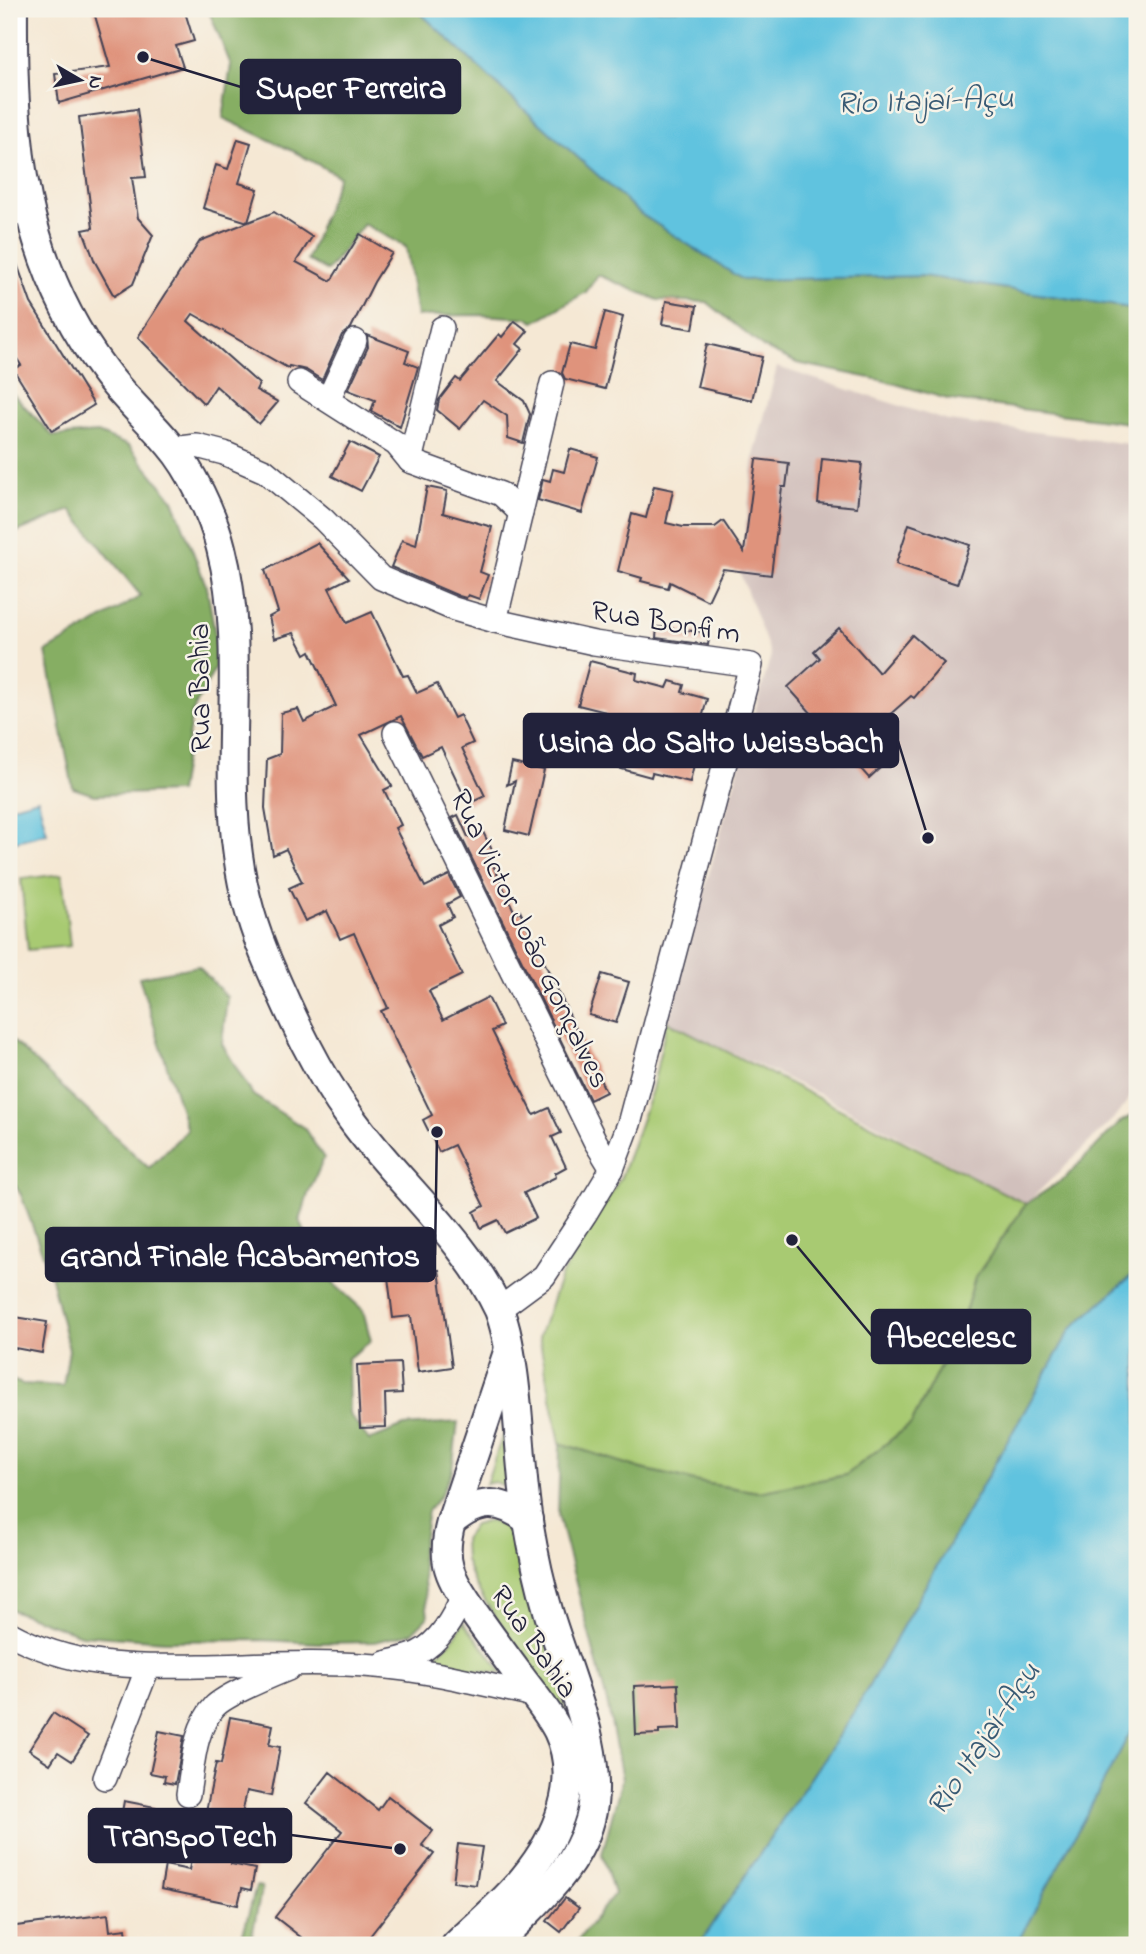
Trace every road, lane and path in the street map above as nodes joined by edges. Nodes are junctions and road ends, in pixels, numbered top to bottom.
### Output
1 (13, 9) edge
2 (18, 214) edge
3 (442, 328) dead end
4 (355, 341) dead end
5 (299, 382) dead end
6 (552, 383) dead end
7 (328, 400) junction
8 (173, 449) junction
9 (410, 461) junction
10 (521, 513) junction
11 (495, 621) junction
12 (395, 733) dead end
13 (612, 1169) junction
14 (498, 1310) junction
15 (509, 1346) junction
16 (528, 1520) junction
17 (451, 1522) junction
18 (463, 1596) junction
19 (9, 1633) edge
20 (298, 1664) junction
21 (377, 1666) junction
22 (148, 1667) junction
23 (534, 1695) junction
24 (105, 1778) dead end
25 (188, 1794) dead end
26 (456, 1945) edge
27 (494, 1945) edge

1 - 2 main road, Rua Bahia
2 - 8 main road, Rua Bahia
3 - 9 street
4 - 7 street
5 - 7 street
6 - 10 street
7 - 9 street
8 - 11 street, Rua Bonfim
8 - 14 main road, Rua Bahia
9 - 10 street
10 - 11 street
11 - 13 street, Rua Bonfim
12 - 13 street, Rua Victor João Gonçalves
13 - 14 street, Rua Bonfim
14 - 15 main road, Rua Bahia
15 - 16 main road, Rua Bahia
15 - 17 main road, Rua Bahia
16 - 17 main road
16 - 27 main road, Rua Bahia
17 - 18 main road, Rua Bahia
18 - 21 street
18 - 23 main road, Rua Bahia
19 - 22 street
20 - 21 street
20 - 22 street
20 - 25 street
21 - 23 street
22 - 24 street
23 - 26 main road, Rua Bahia

